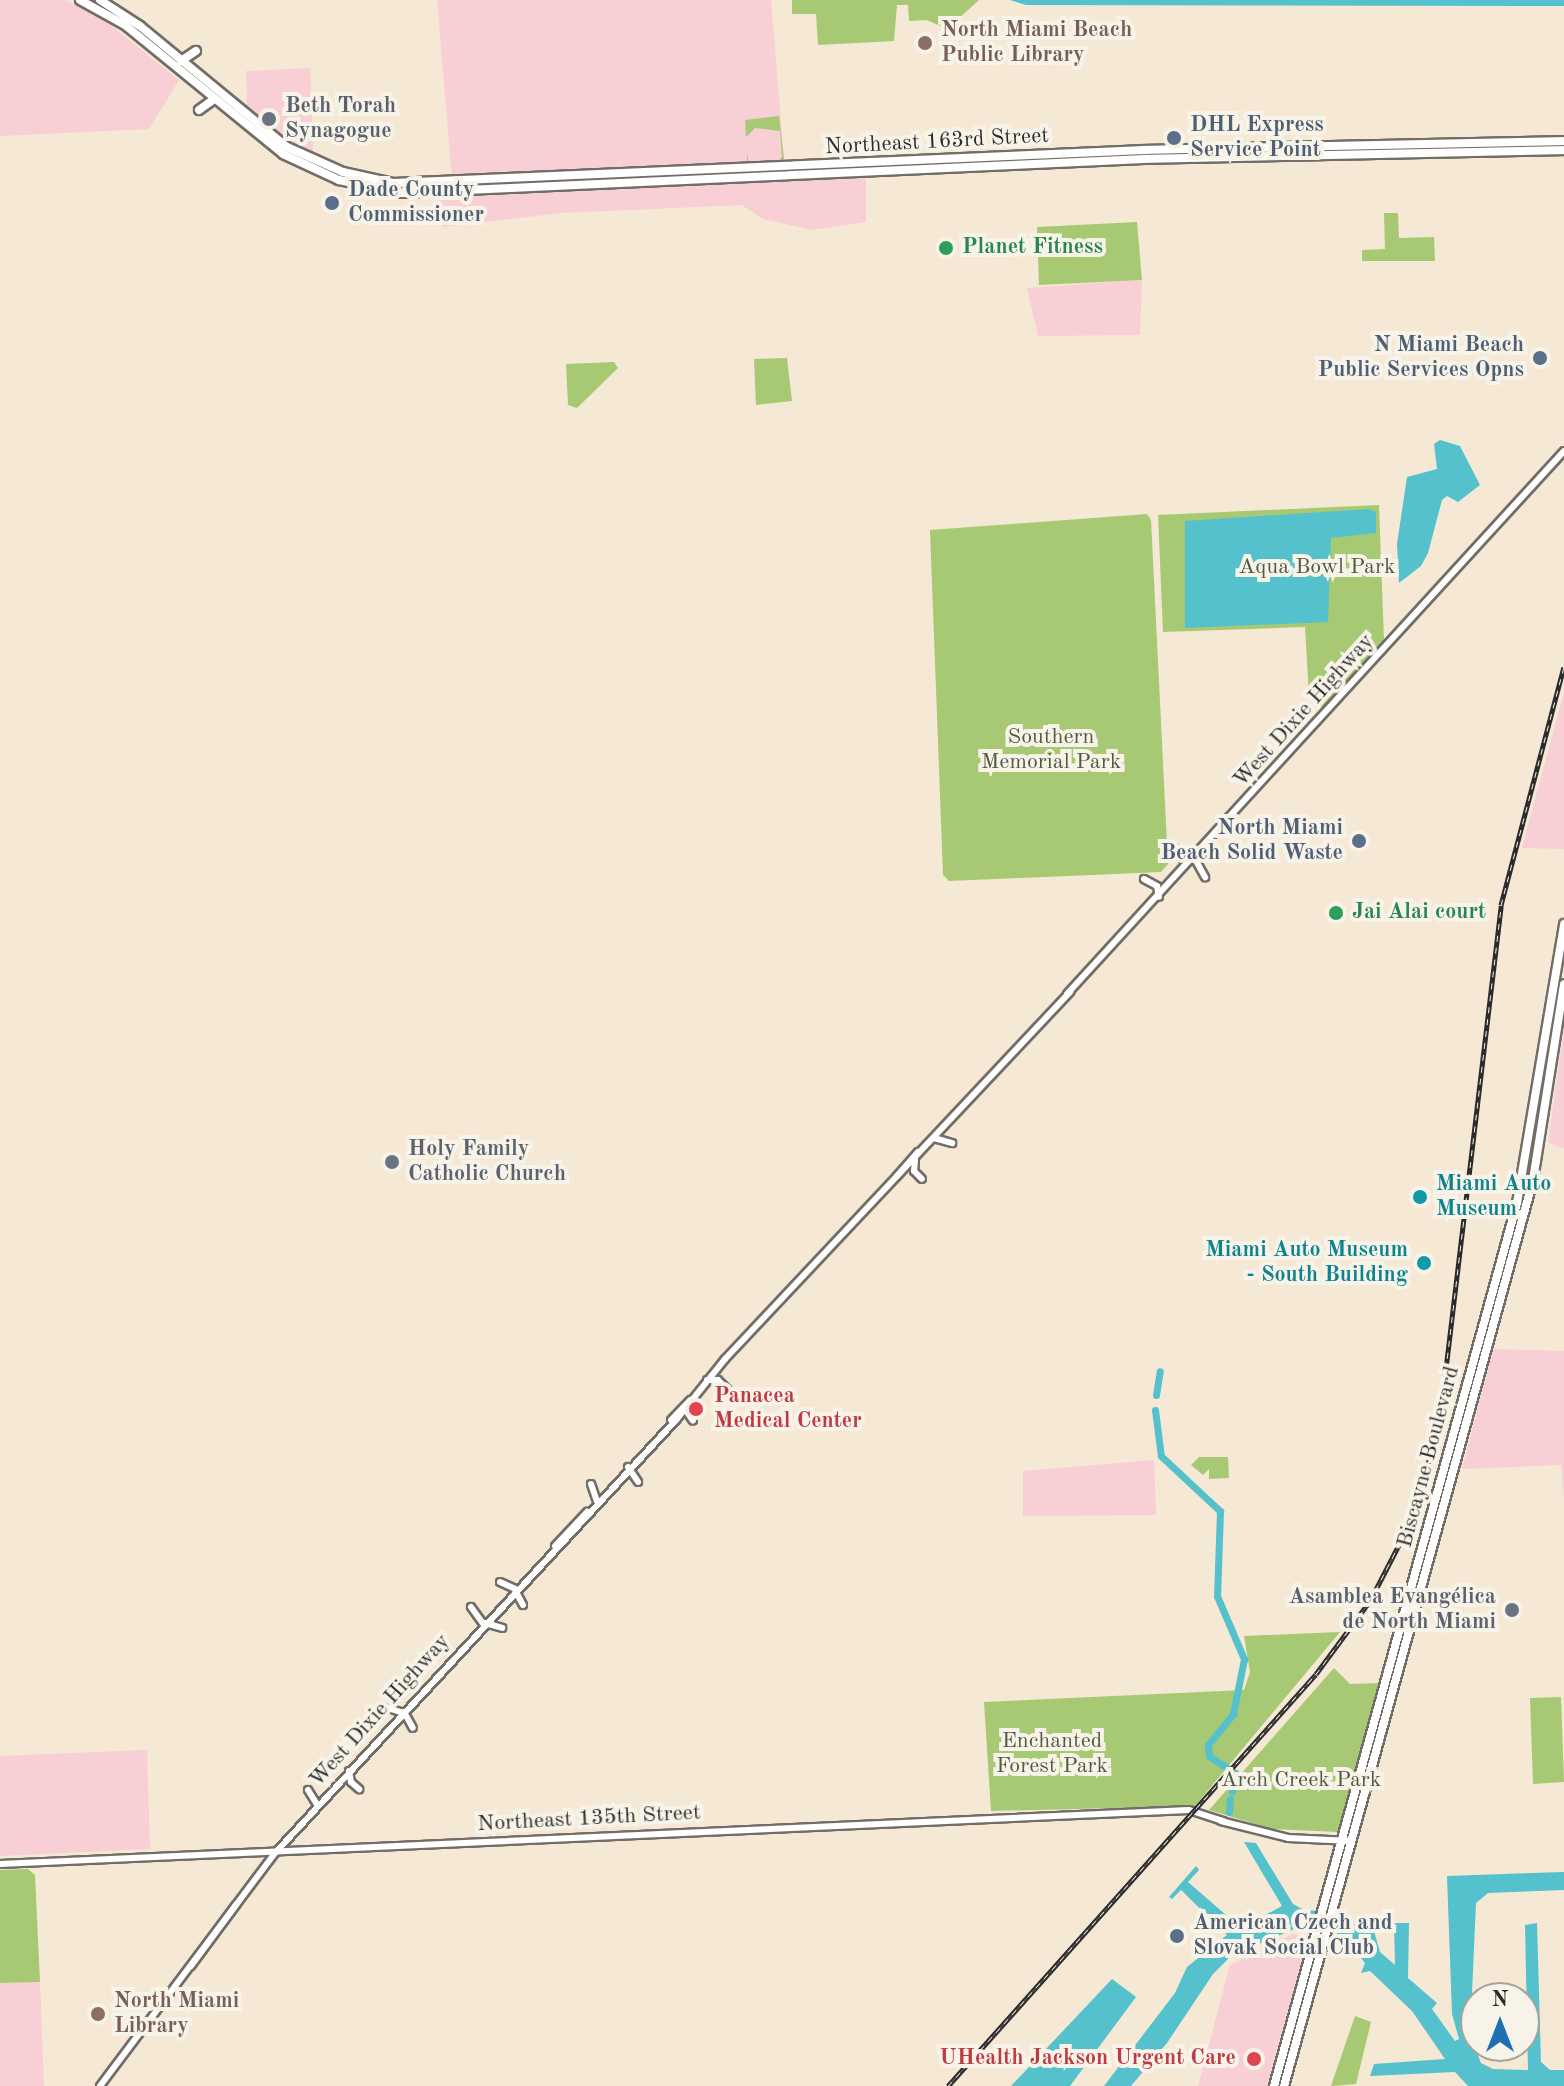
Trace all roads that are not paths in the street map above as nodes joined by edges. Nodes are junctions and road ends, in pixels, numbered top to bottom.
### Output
1 (80, 0) edge
2 (100, 0) edge
3 (196, 51) dead end
4 (181, 61) junction
5 (213, 100) junction
6 (199, 110) dead end
7 (1564, 141) edge
8 (1380, 145) junction
9 (1311, 146) junction
10 (1500, 147) junction
11 (1564, 150) edge
12 (1085, 153) junction
13 (1366, 154) junction
14 (1296, 156) junction
15 (1026, 160) junction
16 (1063, 163) junction
17 (909, 166) junction
18 (658, 174) junction
19 (571, 178) junction
20 (641, 184) junction
21 (557, 188) junction
22 (1564, 451) edge
23 (1174, 848) dead end
24 (1195, 859) junction
25 (1205, 877) dead end
26 (1144, 879) dead end
27 (1159, 897) junction
28 (1564, 924) edge
29 (1560, 971) edge
30 (1564, 984) edge
31 (1544, 1083) junction
32 (934, 1138) junction
33 (952, 1143) dead end
34 (921, 1151) junction
35 (915, 1160) junction
36 (897, 1176) junction
37 (922, 1179) dead end
38 (1469, 1375) junction
39 (707, 1380) junction
40 (727, 1389) dead end
41 (1474, 1399) junction
42 (690, 1400) junction
43 (1463, 1403) junction
44 (685, 1409) junction
45 (1470, 1416) junction
46 (671, 1420) junction
47 (693, 1421) dead end
48 (628, 1467) junction
49 (638, 1482) dead end
50 (591, 1484) dead end
51 (597, 1501) junction
52 (500, 1582) dead end
53 (515, 1590) junction
54 (523, 1605) dead end
55 (471, 1607) dead end
56 (484, 1624) junction
57 (502, 1628) dead end
58 (1397, 1665) junction
59 (388, 1708) dead end
60 (403, 1712) junction
61 (413, 1728) dead end
62 (349, 1771) junction
63 (359, 1789) dead end
64 (308, 1790) dead end
65 (318, 1806) junction
66 (294, 1832) junction
67 (1346, 1840) junction
68 (302, 1851) junction
69 (252, 1852) junction
70 (276, 1852) junction
71 (0, 1864) edge
72 (262, 1870) junction
73 (1323, 1926) junction
74 (127, 2035) dead end
75 (130, 2046) junction
76 (100, 2085) edge
77 (1274, 2086) edge
78 (1284, 2086) edge

1 - 5 main road, Northeast 163rd Street
2 - 4 main road, Northeast 163rd Street
3 - 4 main road
4 - 19 main road, Northeast 163rd Street
5 - 6 main road
5 - 21 main road, Northeast 163rd Street
7 - 10 main road, Northeast 163rd Street
8 - 9 main road, Northeast 163rd Street
8 - 10 main road, Northeast 163rd Street
8 - 13 main road
9 - 12 main road, Northeast 163rd Street
9 - 14 main road
10 - 11 main road, Northeast 163rd Street
10 - 13 main road, Northeast 163rd Street
12 - 15 main road, Northeast 163rd Street
12 - 16 main road
13 - 14 main road, Northeast 163rd Street
14 - 16 main road, Northeast 163rd Street
15 - 16 main road, Northeast 163rd Street
15 - 17 main road, Northeast 163rd Street
15 - 17 main road, Northeast 163rd Street
17 - 18 main road, Northeast 163rd Street
17 - 20 main road, Northeast 163rd Street
18 - 19 main road, Northeast 163rd Street
18 - 20 main road
19 - 21 main road
20 - 21 main road, Northeast 163rd Street
22 - 24 main road, West Dixie Highway
23 - 24 main road
24 - 25 main road
24 - 27 main road, West Dixie Highway
26 - 27 main road
27 - 32 main road, West Dixie Highway
28 - 29 main road, Biscayne Boulevard
29 - 31 main road, Biscayne Boulevard
30 - 31 main road, Biscayne Boulevard
31 - 38 main road, Biscayne Boulevard
31 - 41 main road, Biscayne Boulevard
32 - 33 main road
32 - 34 main road, West Dixie Highway
34 - 35 main road, West Dixie Highway
34 - 36 main road, West Dixie Highway
35 - 36 main road, West Dixie Highway
35 - 37 main road
36 - 39 main road, West Dixie Highway
38 - 41 main road
38 - 43 main road, Biscayne Boulevard
39 - 40 main road
39 - 42 main road, West Dixie Highway
41 - 45 main road, Biscayne Boulevard
42 - 44 main road, West Dixie Highway
42 - 46 main road, West Dixie Highway
43 - 45 main road
43 - 58 main road, Biscayne Boulevard
44 - 46 main road, West Dixie Highway
44 - 47 main road
45 - 58 main road, Biscayne Boulevard
46 - 48 main road, West Dixie Highway
48 - 49 main road
48 - 51 main road, West Dixie Highway
50 - 51 main road
51 - 53 main road, West Dixie Highway
52 - 53 main road
53 - 54 main road
53 - 56 main road, West Dixie Highway
55 - 56 main road
56 - 57 main road
56 - 60 main road, West Dixie Highway
58 - 67 main road, Biscayne Boulevard
59 - 60 main road
60 - 61 main road
60 - 62 main road, West Dixie Highway
62 - 63 main road
62 - 65 main road, West Dixie Highway
64 - 65 main road
65 - 66 main road, West Dixie Highway
66 - 68 main road
66 - 70 main road, West Dixie Highway
67 - 68 main road, Northeast 135th Street
67 - 73 main road, Biscayne Boulevard
68 - 70 main road, Northeast 135th Street
69 - 70 main road, Northeast 135th Street
69 - 71 main road, Northeast 135th Street
69 - 72 main road
70 - 72 main road, West Dixie Highway
72 - 75 main road, West Dixie Highway
73 - 77 main road, Biscayne Boulevard
73 - 78 main road, Biscayne Boulevard
74 - 75 main road
75 - 76 main road, West Dixie Highway

